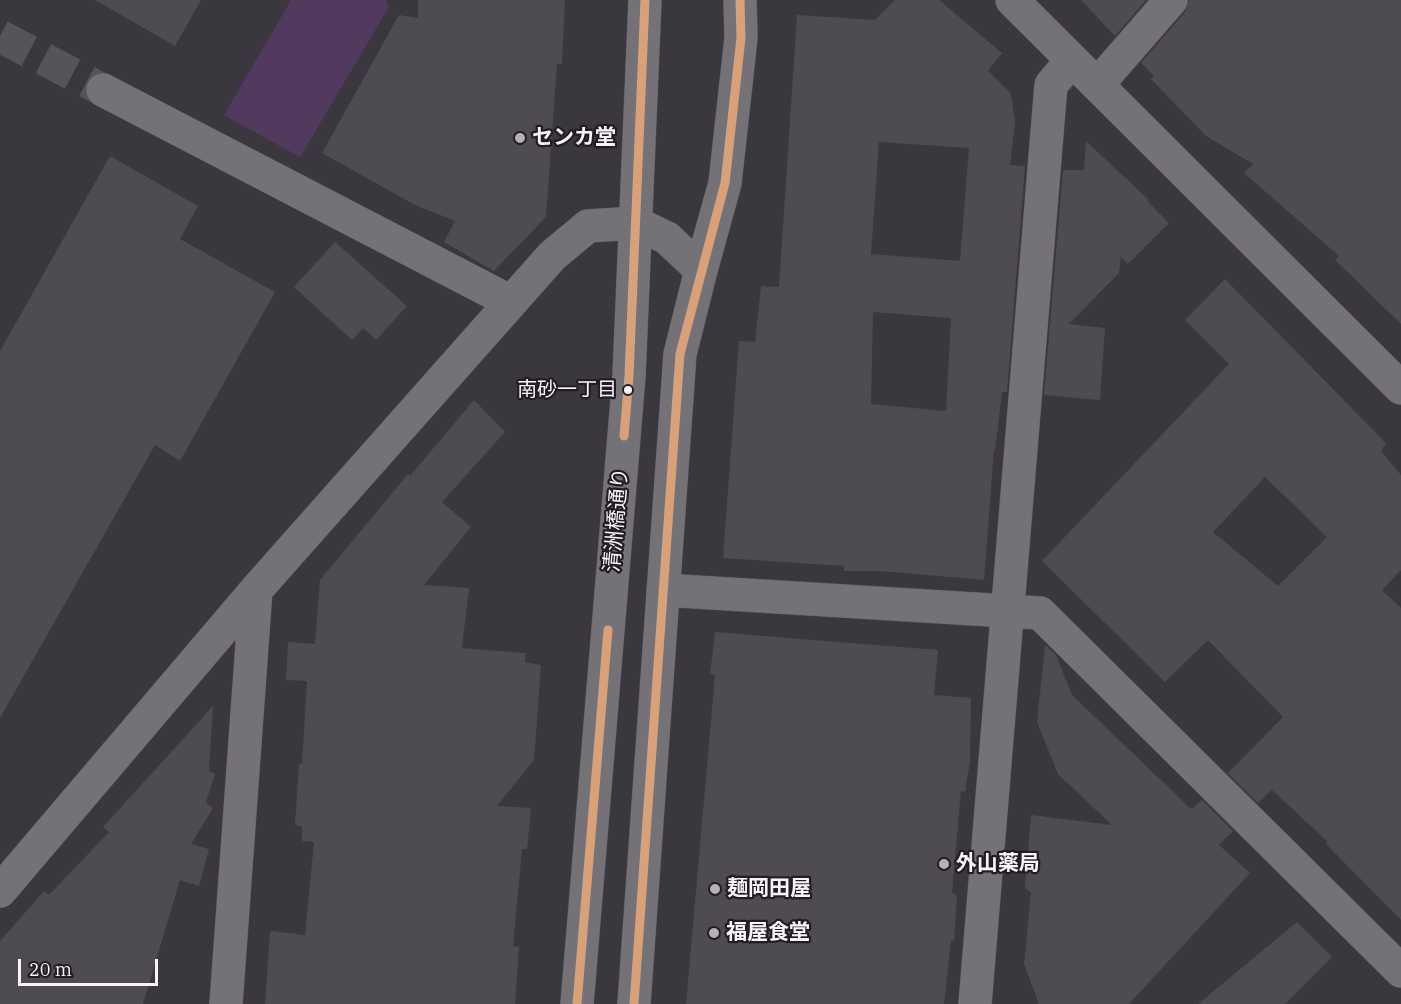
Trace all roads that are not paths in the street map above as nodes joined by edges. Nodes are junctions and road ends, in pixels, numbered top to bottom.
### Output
1 (645, 0) edge
2 (667, 0) edge
3 (740, 0) edge
4 (752, 0) edge
5 (1012, 0) edge
6 (1171, 0) edge
7 (741, 38) junction
8 (1072, 60) junction
9 (643, 61) junction
10 (1097, 85) junction
11 (103, 90) tunnel mouth
12 (636, 223) junction
13 (701, 270) junction
14 (511, 302) junction
15 (1401, 388) edge
16 (256, 590) junction
17 (663, 590) junction
18 (1008, 610) junction
19 (0, 891) edge
20 (1401, 971) edge
21 (226, 1004) edge
22 (577, 1004) edge
23 (634, 1004) edge
24 (975, 1004) edge

1 - 9 street, 清洲橋通り
2 - 9 street
3 - 7 street
4 - 7 street
5 - 8 street
6 - 10 street
7 - 13 street
8 - 10 street
8 - 18 street
9 - 12 street, 清洲橋通り
10 - 15 street
11 - 14 street
12 - 13 street
12 - 14 street
12 - 22 street, 清洲橋通り
13 - 17 street
14 - 16 street
16 - 19 street
16 - 21 street
17 - 18 street
17 - 23 street
18 - 20 street
18 - 24 street

